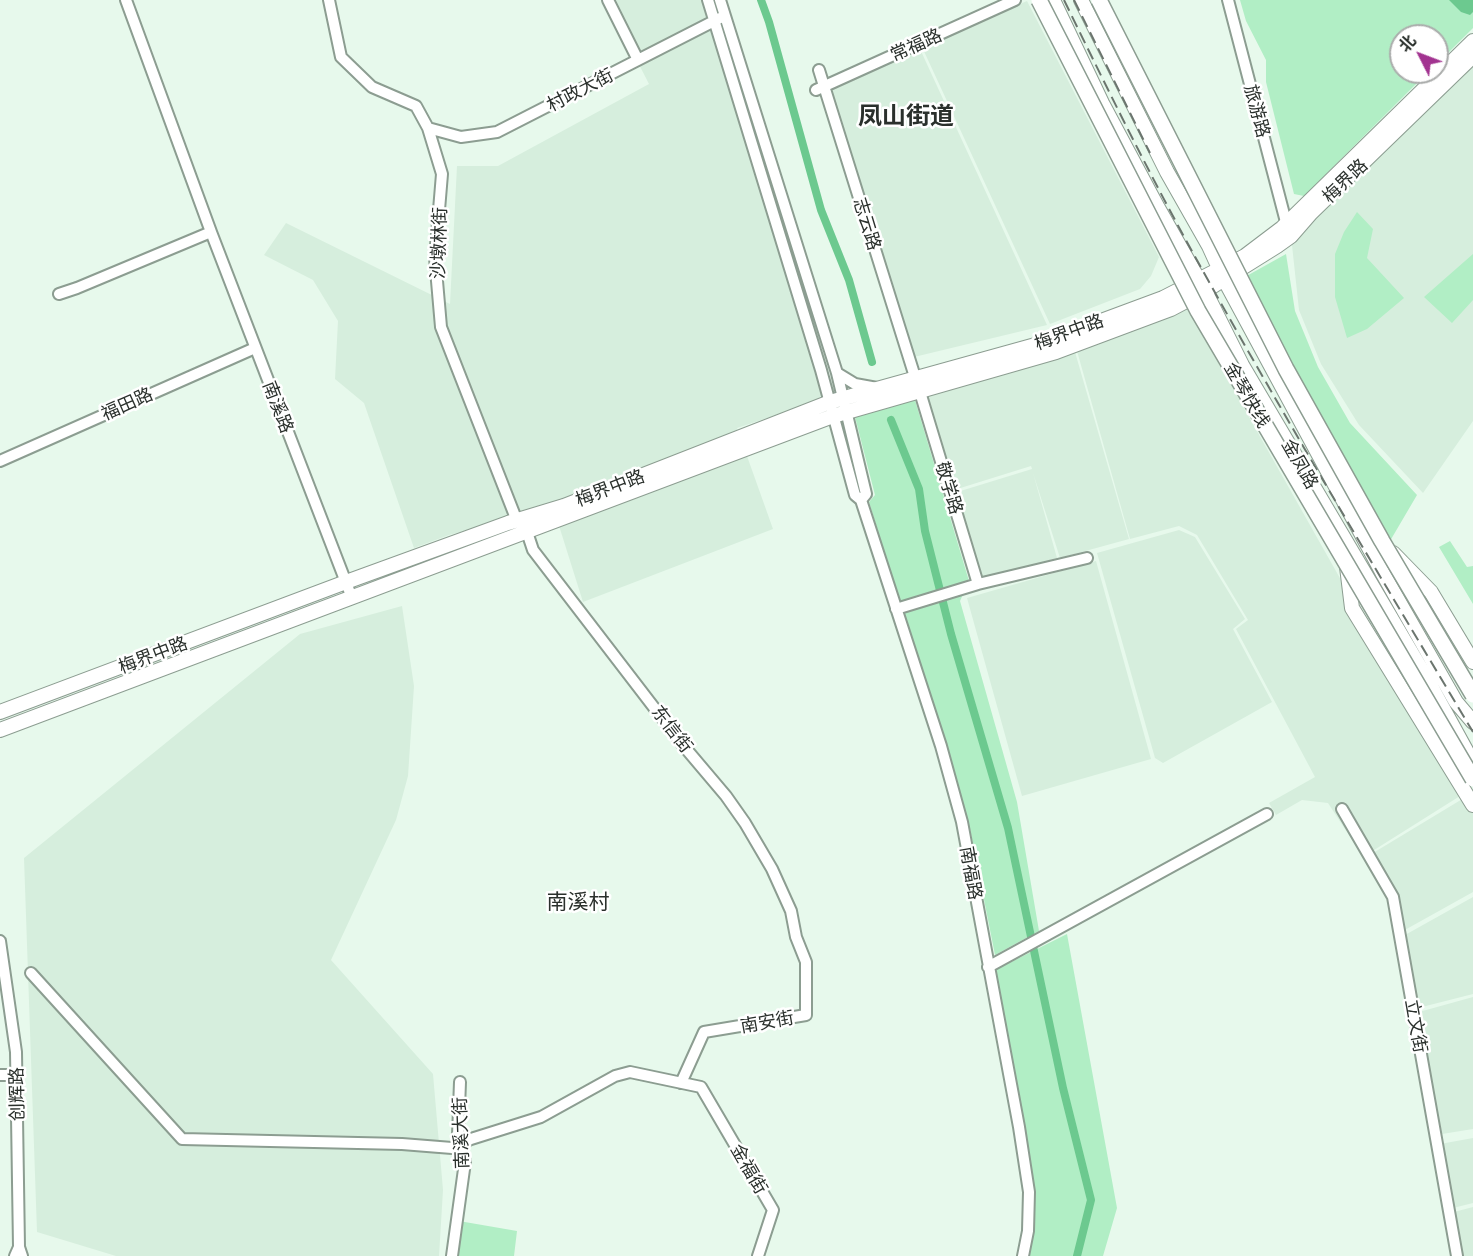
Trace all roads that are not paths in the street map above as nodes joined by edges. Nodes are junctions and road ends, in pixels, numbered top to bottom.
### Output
1 (126, 0) edge
2 (329, 0) edge
3 (608, 0) edge
4 (708, 0) edge
5 (720, 0) edge
6 (1015, 0) edge
7 (1039, 0) edge
8 (1053, 0) edge
9 (1081, 0) edge
10 (1100, 0) edge
11 (1228, 0) edge
12 (725, 15) junction
13 (713, 21) junction
14 (1473, 41) edge
15 (1473, 56) edge
16 (638, 60) junction
17 (819, 70) dead end
18 (820, 89) junction
19 (428, 128) junction
20 (1286, 222) junction
21 (212, 232) junction
22 (1209, 246) junction
23 (1245, 256) junction
24 (1188, 260) junction
25 (1222, 273) junction
26 (1202, 285) junction
27 (1174, 292) junction
28 (58, 294) dead end
29 (255, 348) junction
30 (940, 371) junction
31 (837, 373) junction
32 (915, 377) junction
33 (945, 385) junction
34 (878, 388) junction
35 (920, 392) junction
36 (844, 398) junction
37 (831, 409) junction
38 (847, 412) junction
39 (0, 460) edge
40 (861, 500) junction
41 (1348, 508) junction
42 (517, 521) junction
43 (527, 532) junction
44 (1344, 538) junction
45 (1087, 558) dead end
46 (346, 582) junction
47 (978, 584) junction
48 (352, 598) junction
49 (896, 609) junction
50 (1473, 662) edge
51 (1473, 695) edge
52 (0, 712) edge
53 (1473, 722) edge
54 (0, 730) edge
55 (1473, 763) edge
56 (1473, 779) edge
57 (1473, 805) edge
58 (1342, 809) dead end
59 (1268, 814) dead end
60 (796, 938) joint
61 (0, 941) edge
62 (988, 967) junction
63 (31, 973) dead end
64 (0, 1075) edge
65 (16, 1075) junction
66 (460, 1082) dead end
67 (681, 1083) junction
68 (461, 1143) junction
69 (18, 1253) edge
70 (453, 1256) edge
71 (758, 1256) edge
72 (1023, 1256) edge
73 (1457, 1256) edge

1 - 21 street, 南溪路
2 - 19 street, 沙墩林街
3 - 16 street
4 - 13 street
5 - 12 street
6 - 18 street, 常福路
7 - 56 highway, 金琴快线, bridge
8 - 24 main road, 金凤路
9 - 22 main road, 金凤路
10 - 51 highway, bridge
11 - 20 street, 旅游路
12 - 13 street, 村政大街
12 - 31 street
13 - 16 street, 村政大街
13 - 37 street
14 - 20 main road
15 - 25 main road, 梅界路
16 - 19 street, 村政大街
17 - 18 street, 志云路
18 - 32 street, 志云路
19 - 42 street, 沙墩林街
20 - 23 main road
21 - 28 street
21 - 29 street, 南溪路
22 - 23 main road
22 - 25 main road, 金凤路
23 - 25 main road
24 - 26 main road, 金凤路
24 - 27 main road
25 - 26 main road, 梅界中路
25 - 41 main road, 金凤路
26 - 27 main road, 梅界中路
26 - 33 main road, 梅界中路
26 - 44 main road, 金凤路
27 - 30 main road, 梅界中路
29 - 39 street, 福田路
29 - 46 street, 南溪路
30 - 32 main road, 梅界中路
30 - 33 street
31 - 34 street
31 - 36 street
32 - 34 main road, 梅界中路
33 - 35 main road, 梅界中路
34 - 36 main road, 梅界中路
35 - 38 main road, 梅界中路
35 - 47 street, 敬学路
36 - 37 main road, 梅界中路
36 - 38 street
37 - 38 main road, 梅界中路
37 - 40 street
37 - 42 main road, 梅界中路
37 - 43 main road, 梅界中路
38 - 40 street
40 - 49 street, 南福路
41 - 50 main road, bridge
41 - 53 main road, 金凤路
42 - 46 main road, 梅界中路
43 - 48 main road, 梅界中路
43 - 60 street, 东信街
44 - 55 main road, 金凤路
44 - 57 main road, bridge
45 - 47 street
46 - 48 street, 南溪路
46 - 52 main road, 梅界中路
47 - 49 street
48 - 54 main road, 梅界中路
49 - 62 street, 南福路
58 - 73 street, 立文街
59 - 62 street
60 - 67 street, 南安街
61 - 65 street, 创辉路
62 - 72 street, 南福路
63 - 68 street
64 - 65 street
65 - 69 street, 创辉路
66 - 68 street, 南溪大街
67 - 68 street
67 - 71 street, 金福街
68 - 70 street, 南溪大街

